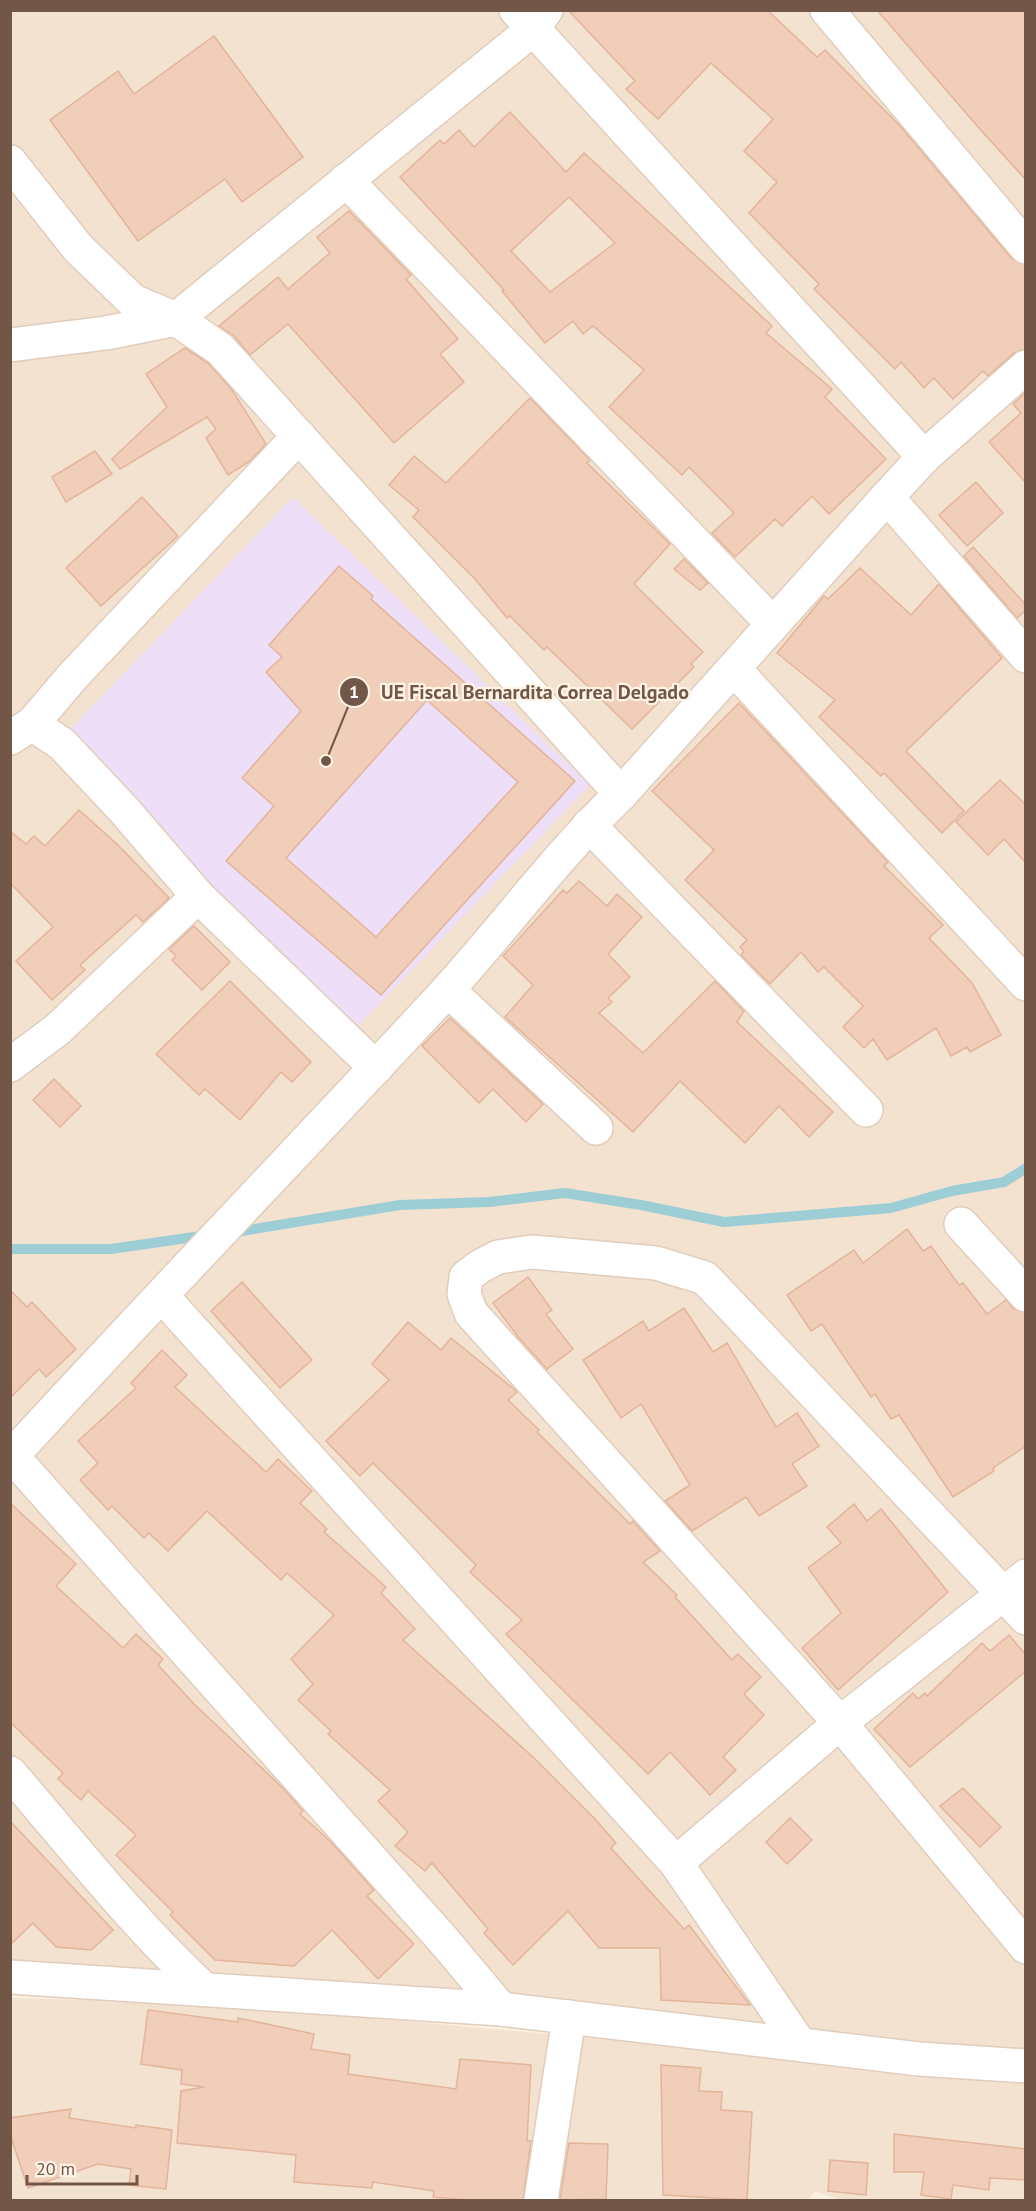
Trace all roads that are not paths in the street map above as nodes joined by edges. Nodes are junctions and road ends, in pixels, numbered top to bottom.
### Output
1 (827, 10) edge
2 (531, 17) edge
3 (10, 162) edge
4 (346, 180) junction
5 (1026, 247) edge
6 (176, 319) junction
7 (10, 345) edge
8 (1026, 368) edge
9 (299, 436) junction
10 (924, 457) junction
11 (887, 497) junction
12 (773, 624) junction
13 (1026, 656) edge
14 (734, 669) junction
15 (21, 731) edge
16 (621, 794) junction
17 (589, 825) junction
18 (198, 896) junction
19 (1026, 984) edge
20 (448, 990) junction
21 (10, 1065) edge
22 (376, 1068) junction
23 (866, 1110) dead end
24 (596, 1128) dead end
25 (961, 1224) dead end
26 (1026, 1295) edge
27 (162, 1296) junction
28 (11, 1457) edge
29 (1015, 1584) edge
30 (1026, 1618) edge
31 (840, 1723) junction
32 (10, 1773) edge
33 (676, 1863) junction
34 (1026, 1947) edge
35 (10, 1977) edge
36 (204, 1989) junction
37 (501, 2009) junction
38 (569, 2017) junction
39 (799, 2043) junction
40 (1026, 2066) edge
41 (541, 2200) edge

1 - 5 street
2 - 4 street
2 - 10 street
3 - 6 street
4 - 6 street
4 - 12 street
6 - 7 street
6 - 9 street
8 - 10 street
9 - 15 street
9 - 16 street
10 - 11 street
11 - 12 street
11 - 13 street
12 - 14 street
14 - 16 street
14 - 19 street
15 - 18 street
16 - 17 street
17 - 20 street
17 - 23 street
18 - 21 street
18 - 22 street
20 - 22 street
20 - 24 street
22 - 27 street
25 - 26 street
27 - 28 street
27 - 33 street
28 - 37 street
29 - 30 street
29 - 31 street
29 - 31 street
31 - 33 street
31 - 34 street
32 - 36 street
33 - 39 street
35 - 36 street
36 - 37 street
37 - 38 street
38 - 39 street
38 - 41 street
39 - 40 street

